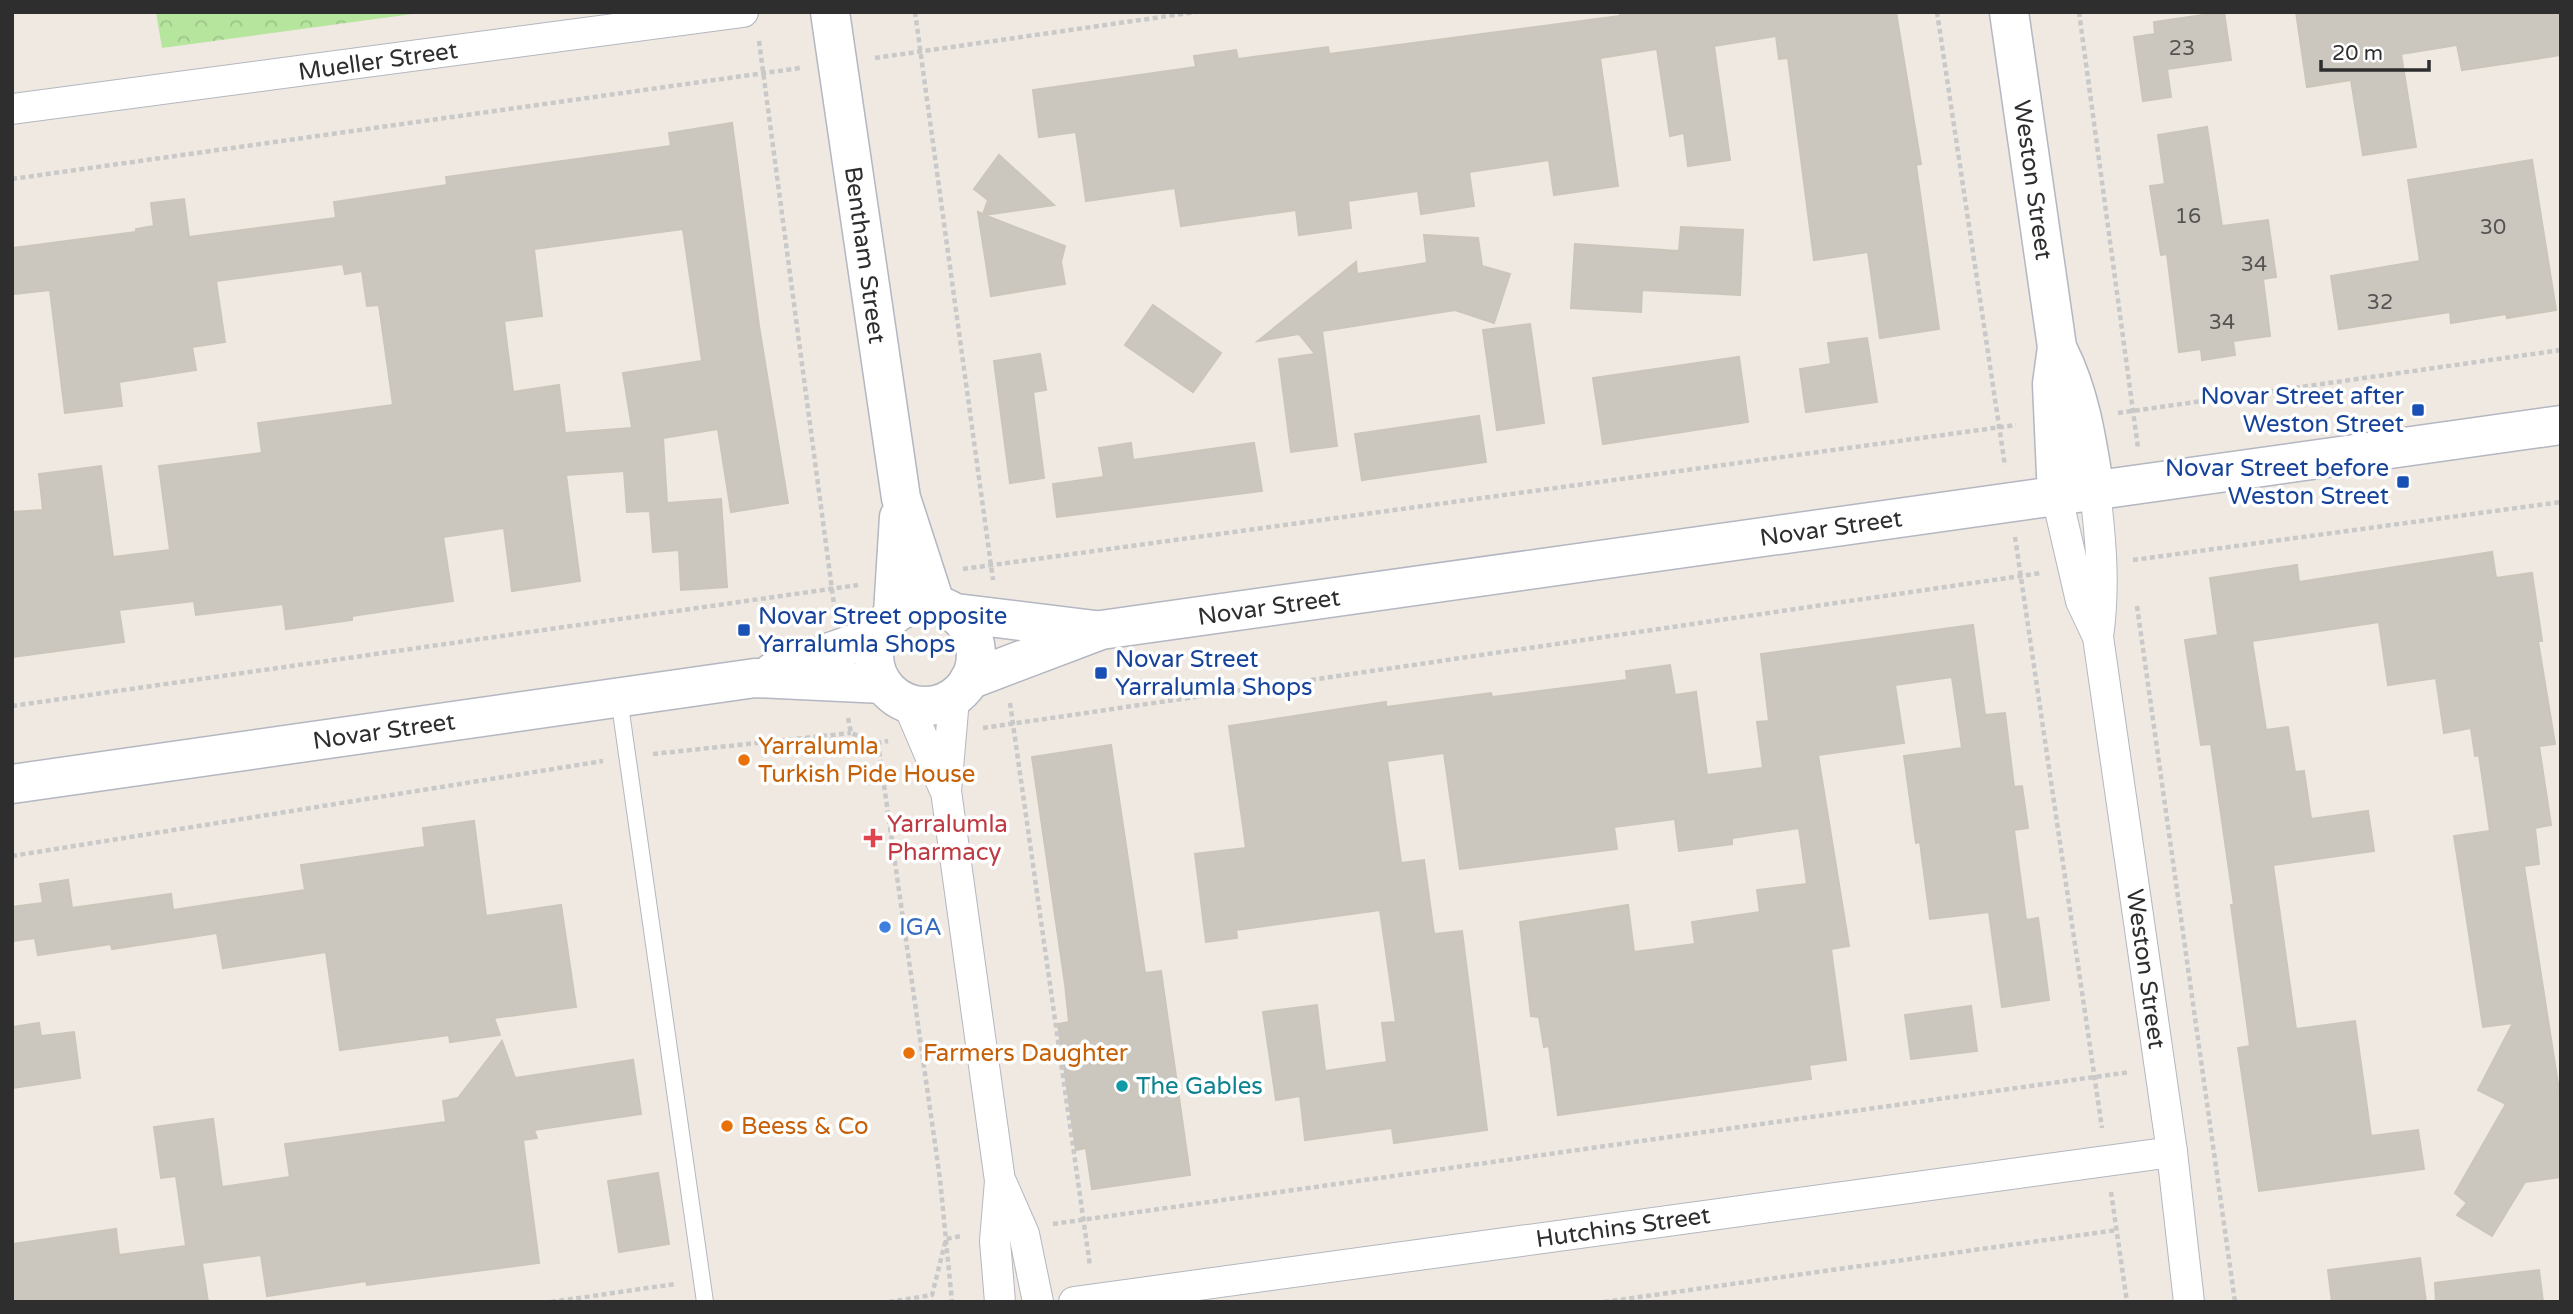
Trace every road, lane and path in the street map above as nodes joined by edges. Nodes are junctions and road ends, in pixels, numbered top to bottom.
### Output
1 (830, 12) edge
2 (915, 12) edge
3 (1196, 12) edge
4 (1937, 12) edge
5 (2009, 12) edge
6 (2079, 12) edge
7 (751, 24) edge
8 (920, 51) junction
9 (837, 63) junction
10 (763, 73) junction
11 (12, 109) edge
12 (12, 179) edge
13 (2561, 350) edge
14 (2134, 411) junction
15 (2067, 419) junction
16 (2561, 425) edge
17 (1999, 427) junction
18 (2142, 485) junction
19 (2095, 491) junction
20 (2057, 496) junction
21 (2561, 502) edge
22 (2010, 503) junction
23 (2129, 547) dead end
24 (2131, 560) junction
25 (990, 565) junction
26 (2071, 568) junction
27 (2133, 574) dead end
28 (2020, 576) junction
29 (832, 589) junction
30 (2136, 601) dead end
31 (914, 603) junction
32 (1000, 618) junction
33 (1101, 630) junction
34 (2098, 637) junction
35 (841, 665) junction
36 (1005, 666) junction
37 (619, 698) junction
38 (12, 706) edge
39 (931, 706) junction
40 (1012, 724) junction
41 (851, 733) junction
42 (878, 743) junction
43 (628, 757) junction
44 (12, 784) edge
45 (12, 856) edge
46 (2160, 1068) junction
47 (2094, 1077) junction
48 (2172, 1152) junction
49 (2107, 1160) junction
50 (1083, 1219) junction
51 (1008, 1230) junction
52 (2117, 1230) junction
53 (946, 1239) junction
54 (702, 1280) junction
55 (1084, 1300) edge
56 (551, 1302) edge
57 (705, 1302) edge
58 (889, 1302) edge
59 (952, 1302) edge
60 (1000, 1302) edge
61 (1038, 1302) edge
62 (1604, 1302) edge
63 (2127, 1302) edge
64 (2189, 1302) edge
65 (2235, 1302) edge

1 - 9 main road, Bentham Street
2 - 8 path
3 - 8 path
4 - 17 path
5 - 15 main road, Weston Street
6 - 14 path
7 - 10 path
7 - 11 street, Mueller Street
8 - 9 path
8 - 25 path
9 - 10 path
9 - 31 main road, Bentham Street
10 - 12 path
10 - 29 path
13 - 14 path
14 - 15 path
14 - 18 path
15 - 17 path
15 - 19 main road, Weston Street
15 - 20 main road, Weston Street
16 - 18 main road, Novar Street
17 - 22 path
17 - 25 path
18 - 19 main road, Novar Street
19 - 20 main road, Novar Street
19 - 34 street, Weston Street
20 - 22 main road, Novar Street
20 - 26 street, Weston Street
21 - 24 path
22 - 28 path
22 - 33 main road, Novar Street
23 - 24 path
24 - 27 path
25 - 31 path
25 - 32 path
26 - 28 path
26 - 34 street, Weston Street
28 - 40 path
28 - 47 path
29 - 31 path
29 - 35 path
29 - 38 path
30 - 65 path
31 - 32 main road, Novar Street
31 - 35 main road, Novar Street
31 - 39 main road, Bentham Street
31 - 39 main road
32 - 33 main road, Novar Street
33 - 36 main road, Novar Street
34 - 46 street, Weston Street
35 - 37 main road, Novar Street
35 - 39 main road, Novar Street
35 - 41 path
36 - 39 main road, Novar Street
36 - 40 path
37 - 43 lane
37 - 44 main road, Novar Street
39 - 40 path
39 - 42 path
39 - 51 street
40 - 50 path
41 - 42 path
41 - 43 path
42 - 53 path
43 - 45 path
43 - 54 lane
46 - 47 path
46 - 48 street, Weston Street
47 - 49 path
47 - 50 path
48 - 49 street, Hutchins Street
48 - 64 street, Weston Street
49 - 52 path
49 - 55 street, Hutchins Street
50 - 51 path
50 - 55 path
51 - 53 path
51 - 60 street
51 - 61 street
52 - 62 path
52 - 63 path
53 - 58 path
53 - 59 path
54 - 56 path
54 - 57 lane

